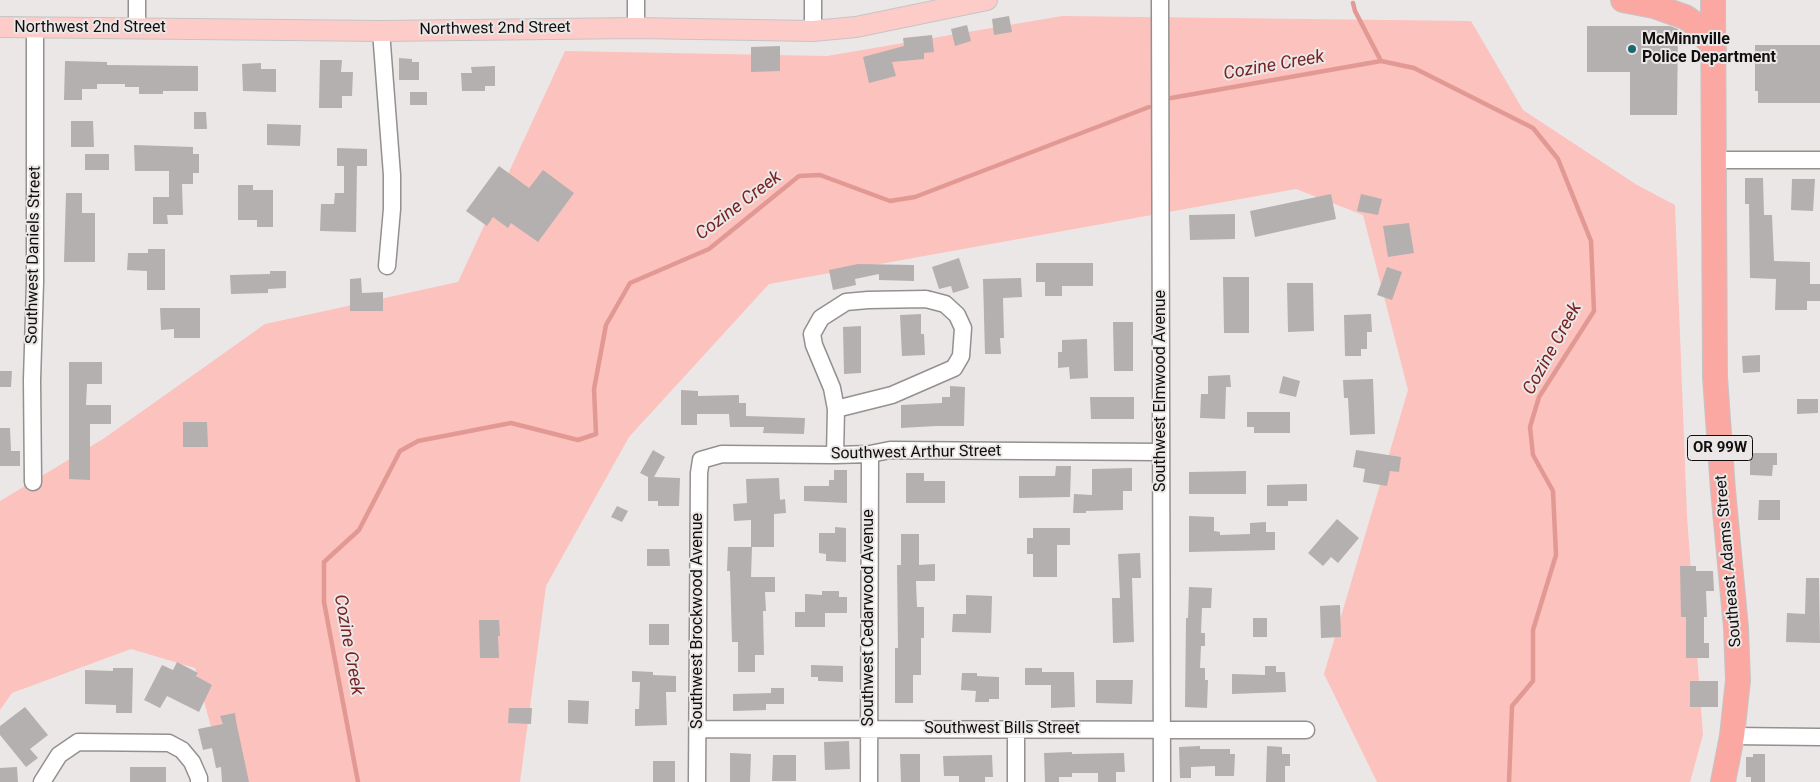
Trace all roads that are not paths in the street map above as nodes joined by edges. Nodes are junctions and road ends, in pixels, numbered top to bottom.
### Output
1 (137, 0) edge
2 (636, 0) edge
3 (814, 0) edge
4 (987, 0) edge
5 (1160, 0) edge
6 (1623, 0) edge
7 (1713, 0) edge
8 (0, 27) edge
9 (35, 27) junction
10 (137, 28) junction
11 (636, 28) junction
12 (381, 31) junction
13 (814, 31) junction
14 (1714, 49) junction
15 (1714, 160) junction
16 (1820, 160) edge
17 (387, 266) dead end
18 (836, 408) junction
19 (1161, 452) junction
20 (870, 454) junction
21 (835, 455) junction
22 (701, 460) joint
23 (33, 482) dead end
24 (698, 729) junction
25 (869, 729) junction
26 (1016, 729) junction
27 (1161, 729) junction
28 (1306, 730) dead end
29 (1732, 736) junction
30 (1820, 737) edge
31 (42, 782) edge
32 (199, 782) edge
33 (697, 782) edge
34 (869, 782) edge
35 (1016, 782) edge
36 (1162, 782) edge
37 (1723, 782) edge

1 - 10 street
2 - 11 street
3 - 13 street
4 - 13 main road, Northwest 2nd Street
5 - 19 street, Southwest Elmwood Avenue
6 - 14 highway
7 - 14 highway, OR 99W
8 - 9 main road, Northwest 2nd Street
9 - 10 main road, Northwest 2nd Street
9 - 23 street, Southwest Daniels Street
10 - 12 main road, Northwest 2nd Street
11 - 12 main road, Northwest 2nd Street
11 - 13 main road, Northwest 2nd Street
12 - 17 street
14 - 15 highway, OR 99W
15 - 16 street
15 - 29 highway, Southeast Adams Street / OR 99W
18 - 18 street
18 - 21 street
19 - 20 street, Southwest Arthur Street
19 - 27 street, Southwest Elmwood Avenue
20 - 21 street, Southwest Arthur Street
20 - 25 street, Southwest Cedarwood Avenue
21 - 22 street, Southwest Arthur Street
22 - 24 street, Southwest Brockwood Avenue
24 - 25 street, Southwest Bills Street
24 - 33 street, Southwest Brockwood Avenue
25 - 26 street, Southwest Bills Street
25 - 34 street, Southwest Cedarwood Avenue
26 - 27 street, Southwest Bills Street
26 - 35 street
27 - 28 street, Southwest Bills Street
27 - 36 street, Southwest Elmwood Avenue
29 - 30 street
29 - 37 highway, Southeast Adams Street / OR 99W
31 - 32 street

